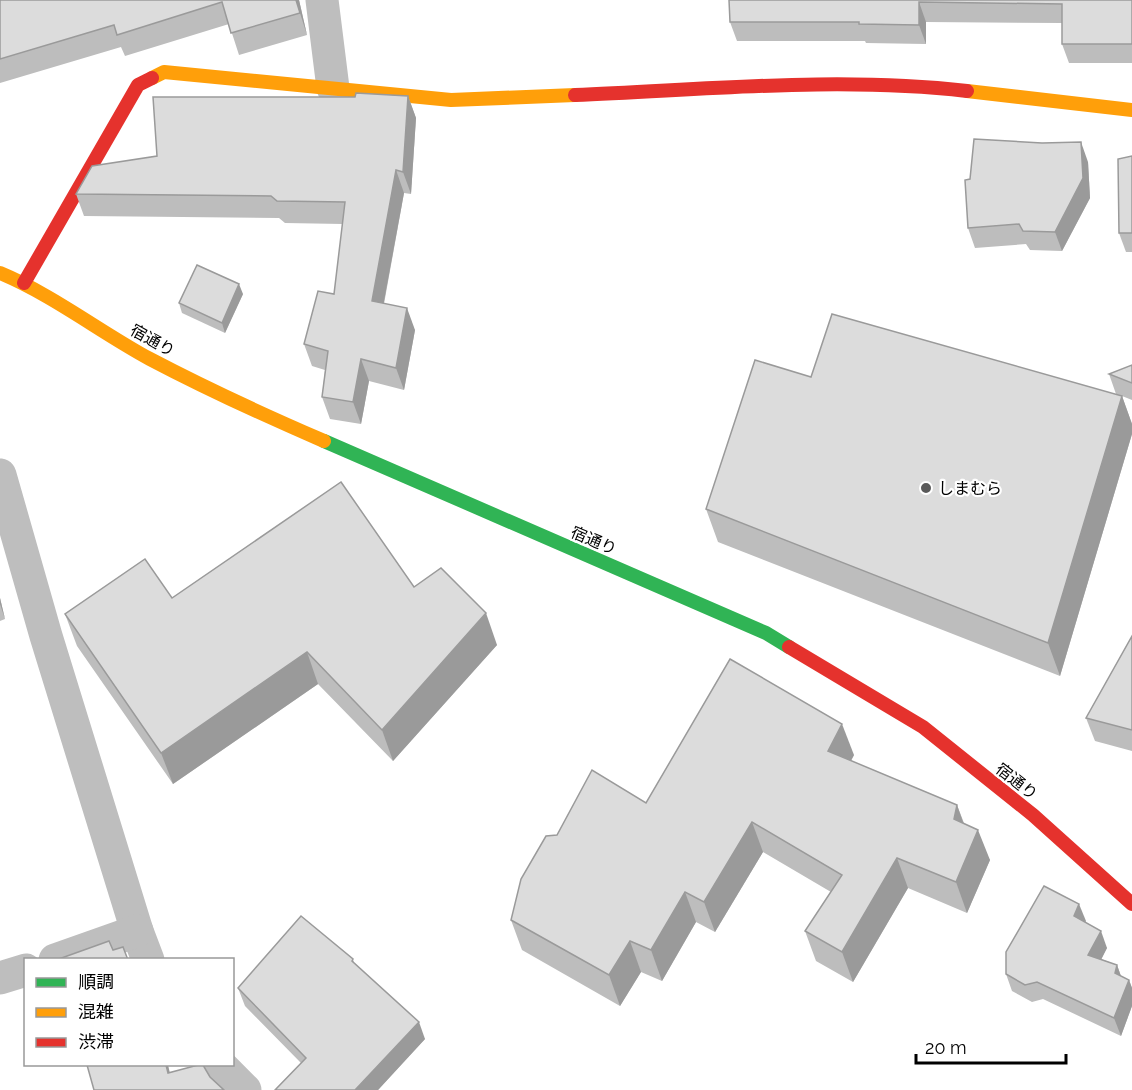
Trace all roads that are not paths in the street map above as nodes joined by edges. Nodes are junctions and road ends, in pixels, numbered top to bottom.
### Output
1 (322, 0) edge
2 (333, 88) junction
3 (1132, 110) edge
4 (0, 273) edge
5 (24, 283) junction
6 (0, 475) edge
7 (1132, 904) edge
8 (143, 945) edge
9 (67, 958) edge
10 (24, 971) edge
11 (0, 978) edge
12 (220, 1066) edge
13 (245, 1090) edge

1 - 2 street
2 - 3 main road
2 - 5 main road
4 - 5 main road, 宿通り
5 - 7 main road, 宿通り
6 - 8 street
8 - 9 street
10 - 11 street
12 - 13 street

